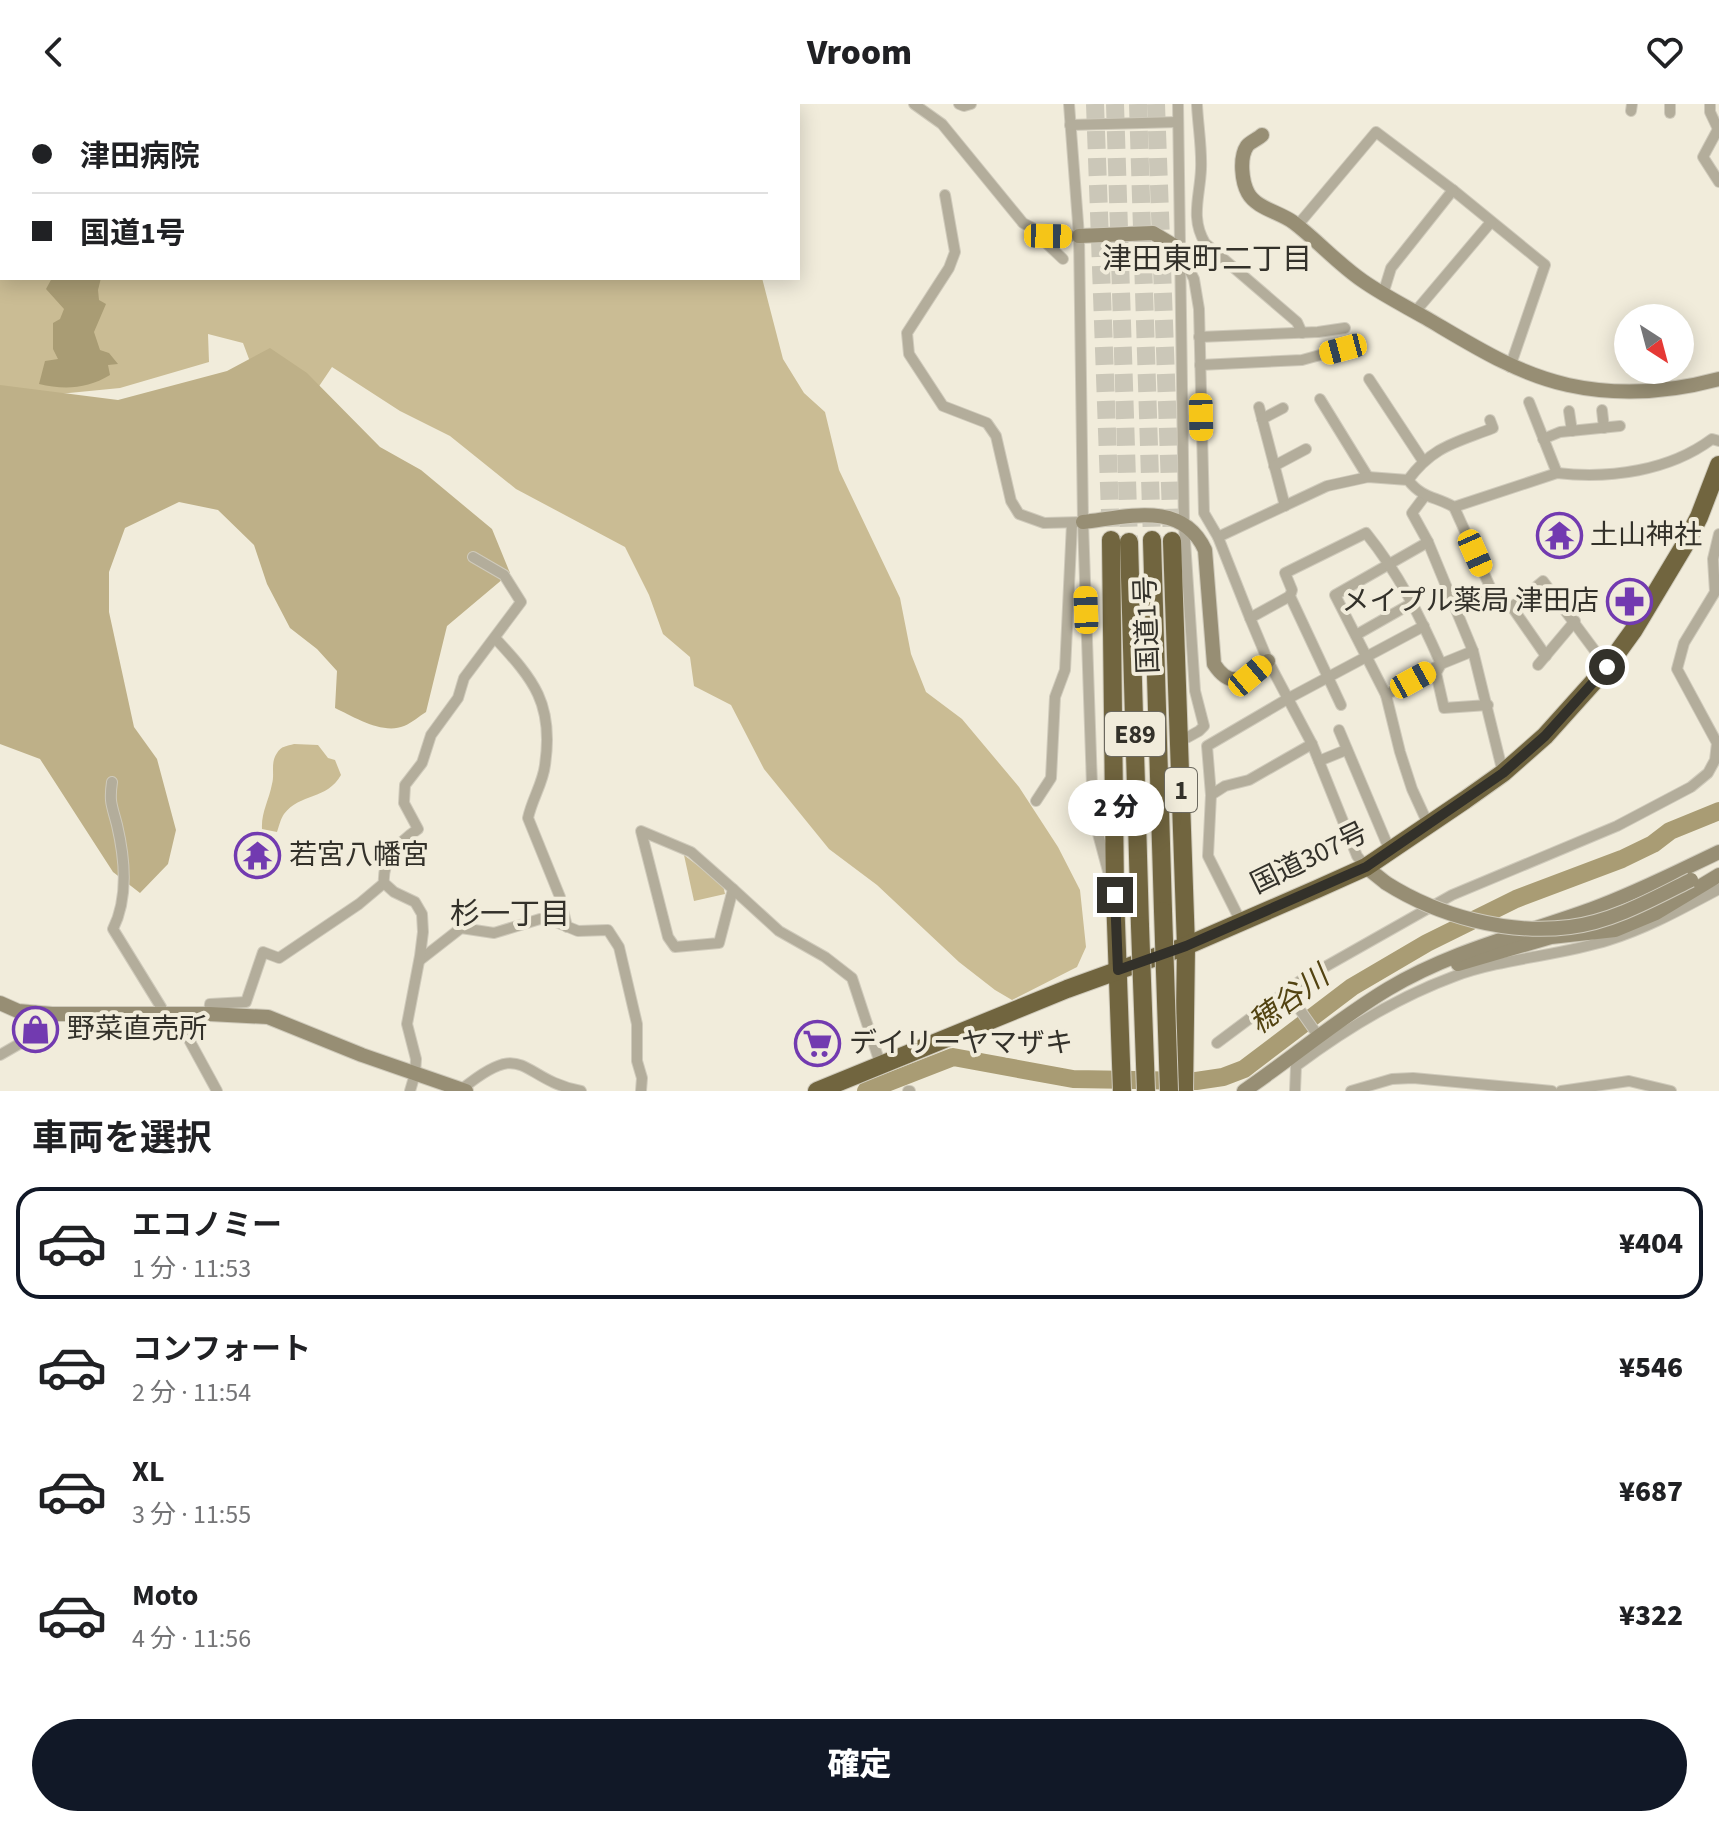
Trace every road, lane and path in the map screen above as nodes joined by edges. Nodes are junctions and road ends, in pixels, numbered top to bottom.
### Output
1 (914, 104) edge
2 (959, 104) edge
3 (971, 104) edge
4 (1069, 104) edge
5 (1178, 104) edge
6 (1710, 104) edge
7 (1197, 105) edge
8 (1178, 122) junction
9 (1070, 125) junction
10 (1718, 129) edge
11 (1262, 135) dead end
12 (1719, 182) edge
13 (1453, 190) junction
14 (945, 195) dead end
15 (1491, 222) junction
16 (1297, 226) junction
17 (1048, 236) junction
18 (1079, 236) junction
19 (1178, 248) junction
20 (1063, 259) dead end
21 (1383, 294) junction
22 (1415, 312) junction
23 (1345, 328) dead end
24 (1318, 332) junction
25 (1302, 333) junction
26 (1199, 337) junction
27 (1360, 344) dead end
28 (1327, 353) junction
29 (1200, 365) junction
30 (1510, 367) junction
31 (1369, 379) dead end
32 (1719, 379) edge
33 (1320, 399) dead end
34 (1529, 402) dead end
35 (1259, 407) dead end
36 (1283, 408) dead end
37 (1602, 410) dead end
38 (1569, 411) dead end
39 (1262, 419) junction
40 (1490, 420) dead end
41 (1620, 426) dead end
42 (1604, 428) junction
43 (1572, 431) junction
44 (1543, 439) junction
45 (1719, 441) edge
46 (1306, 449) dead end
47 (1423, 461) junction
48 (1719, 465) edge
49 (1274, 466) junction
50 (1557, 473) junction
51 (1368, 477) junction
52 (1408, 480) junction
53 (1424, 497) junction
54 (1285, 506) junction
55 (1454, 507) junction
56 (1078, 522) junction
57 (1184, 526) junction
58 (1719, 534) edge
59 (1218, 537) junction
60 (1152, 540) tunnel mouth
61 (1172, 541) tunnel mouth
62 (1428, 542) junction
63 (473, 557) dead end
64 (1390, 562) junction
65 (1290, 596) junction
66 (1414, 602) junction
67 (1457, 609) junction
68 (1250, 618) junction
69 (1575, 621) junction
70 (1424, 626) junction
71 (1356, 635) junction
72 (495, 638) junction
73 (1473, 651) junction
74 (1367, 656) junction
75 (1268, 661) junction
76 (1441, 664) junction
77 (1607, 667) junction
78 (1329, 678) junction
79 (1386, 695) junction
80 (1289, 698) junction
81 (1341, 705) dead end
82 (1488, 705) junction
83 (1339, 730) dead end
84 (1179, 742) junction
85 (1312, 744) junction
86 (1346, 750) junction
87 (1319, 761) junction
88 (1503, 773) junction
89 (112, 782) dead end
90 (1211, 795) junction
91 (1036, 801) dead end
92 (1428, 824) junction
93 (1390, 851) junction
94 (1719, 852) edge
95 (1719, 865) edge
96 (1366, 867) junction
97 (1719, 875) edge
98 (384, 883) junction
99 (733, 889) junction
100 (1719, 889) edge
101 (1115, 895) junction
102 (1241, 922) junction
103 (567, 927) junction
104 (1186, 946) junction
105 (420, 960) junction
106 (1118, 970) junction
107 (1286, 990) junction
108 (0, 1003) edge
109 (1352, 1013) junction
110 (52, 1014) junction
111 (209, 1014) junction
112 (169, 1015) junction
113 (1316, 1033) junction
114 (1217, 1043) dead end
115 (0, 1055) edge
116 (881, 1066) junction
117 (415, 1074) junction
118 (464, 1090) edge
119 (217, 1091) edge
120 (410, 1091) edge
121 (581, 1091) edge
122 (641, 1091) edge
123 (817, 1091) edge
124 (1122, 1091) edge
125 (1146, 1091) edge
126 (1169, 1091) edge
127 (1184, 1091) edge
128 (1244, 1091) edge
129 (1295, 1091) edge
130 (1351, 1091) edge
131 (1552, 1091) edge
132 (1561, 1091) edge
133 (1671, 1091) edge

1 - 17 street
2 - 3 street
4 - 9 street
5 - 8 street
6 - 10 street
7 - 25 street
8 - 9 street
8 - 19 street
9 - 18 street
10 - 12 street
11 - 16 street
13 - 15 street
13 - 16 street
13 - 21 street
14 - 56 street
15 - 22 street
15 - 30 street
16 - 21 street
17 - 18 street
17 - 20 street
18 - 19 street
18 - 56 street
19 - 26 street
19 - 57 street
21 - 22 street
22 - 30 street
23 - 24 street
24 - 25 street
24 - 28 street
25 - 26 street
26 - 29 street
27 - 28 street
28 - 29 street
29 - 59 street
30 - 32 street
31 - 47 street
33 - 51 street
34 - 44 street
35 - 39 street
36 - 39 street
37 - 42 street
38 - 43 street
39 - 49 street
40 - 47 street
41 - 42 street
42 - 43 street
43 - 44 street
44 - 50 street
45 - 50 street
46 - 49 street
47 - 52 street
48 - 77 highway, 国道307号
49 - 54 street
50 - 55 street
51 - 52 street
51 - 54 street
52 - 53 street
53 - 55 street
53 - 62 street
54 - 59 street
55 - 67 street
56 - 57 street
56 - 91 street
56 - 101 street
57 - 75 street
57 - 84 street
58 - 107 street
59 - 68 street
60 - 126 highway, E89, bridge
61 - 84 highway, 国道1号 / 1
62 - 64 street
62 - 67 street
63 - 72 street
64 - 65 street
64 - 66 street
64 - 71 street
65 - 68 street
65 - 78 street
66 - 70 street
66 - 71 street
67 - 73 street
68 - 75 street
69 - 69 street
69 - 77 street
70 - 74 street
70 - 76 street
71 - 74 street
72 - 98 street
72 - 103 street
73 - 76 street
73 - 82 street
74 - 78 street
74 - 79 street
75 - 80 street
76 - 79 street
76 - 82 street
77 - 88 highway, 国道307号
78 - 80 street
78 - 81 street
79 - 92 street
80 - 85 street
80 - 90 street
82 - 88 street
83 - 86 street
84 - 104 highway, 国道1号 / 1
85 - 87 street
85 - 90 street
86 - 87 street
86 - 93 street
87 - 96 street
88 - 92 highway, 国道307号
89 - 112 street
90 - 102 street
92 - 93 highway, 国道307号
93 - 96 highway, 国道307号
94 - 109 street
95 - 96 street, bridge
96 - 102 highway, 国道307号
97 - 109 street
98 - 105 street
98 - 111 street
99 - 99 street
99 - 116 street
100 - 129 street
101 - 106 highway, 国道1号
101 - 125 highway, 国道1号 / E89, bridge
102 - 104 highway, 国道307号
103 - 105 street
103 - 122 street
104 - 106 highway, 国道307号
104 - 127 highway, 国道1号 / 1
105 - 117 street
106 - 116 highway, 国道307号
106 - 124 highway, 国道1号
107 - 113 street
107 - 114 street
108 - 110 street
109 - 113 street
110 - 112 street
110 - 115 street
111 - 112 street
111 - 117 street
112 - 119 street
113 - 128 street
116 - 123 highway, 国道307号
117 - 118 street
117 - 120 street
118 - 121 street
130 - 131 street
132 - 133 street

